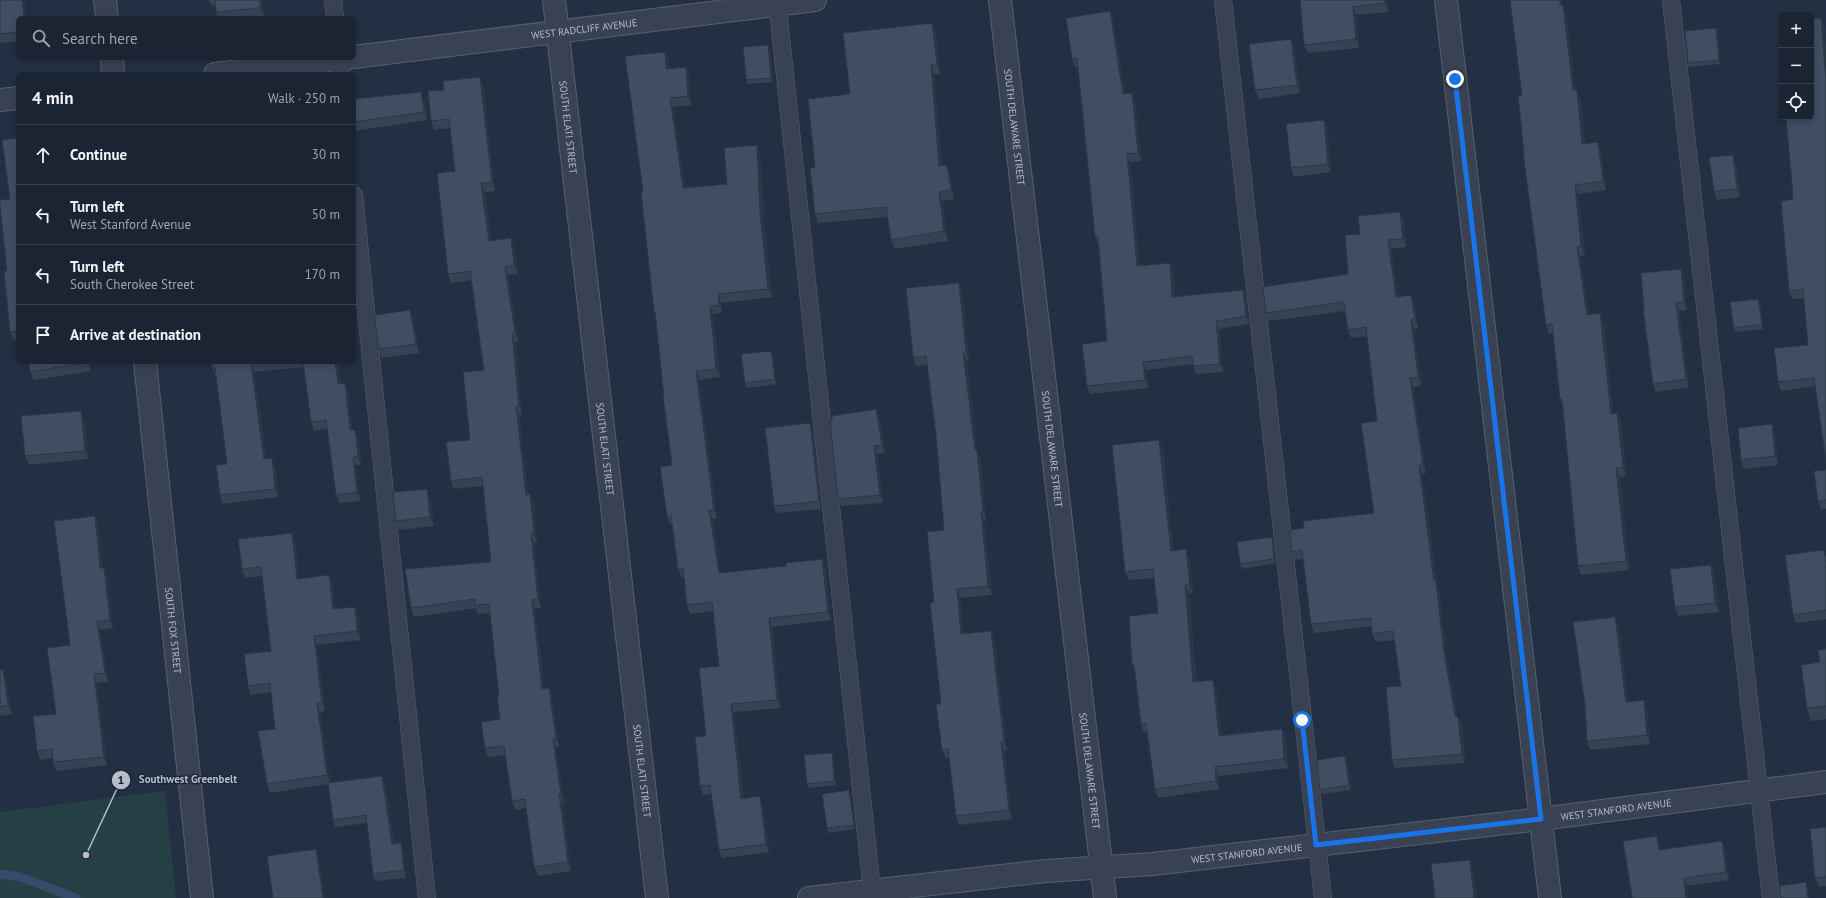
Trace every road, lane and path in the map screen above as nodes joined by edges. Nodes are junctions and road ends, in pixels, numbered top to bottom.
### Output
1 (105, 0) edge
2 (333, 0) edge
3 (554, 0) edge
4 (815, 0) edge
5 (1000, 0) edge
6 (1223, 0) edge
7 (1446, 0) edge
8 (1670, 0) edge
9 (777, 2) edge
10 (107, 16) edge
11 (335, 16) edge
12 (558, 33) junction
13 (112, 60) edge
14 (356, 60) edge
15 (345, 61) edge
16 (113, 72) edge
17 (235, 72) edge
18 (16, 98) edge
19 (0, 100) edge
20 (356, 214) edge
21 (145, 364) edge
22 (1826, 782) edge
23 (1758, 791) junction
24 (1541, 819) junction
25 (1316, 845) junction
26 (1101, 866) junction
27 (872, 891) junction
28 (202, 898) edge
29 (427, 898) edge
30 (657, 898) edge
31 (809, 898) edge
32 (1105, 898) edge
33 (1323, 898) edge
34 (1550, 898) edge
35 (1770, 898) edge

1 - 10 street
2 - 11 lane
3 - 12 street, SOUTH ELATI STREET
4 - 9 street, WEST RADCLIFF AVENUE
5 - 26 street, SOUTH DELAWARE STREET
6 - 25 lane
7 - 24 street
8 - 23 lane
9 - 12 street, WEST RADCLIFF AVENUE
9 - 27 lane
12 - 14 street, WEST RADCLIFF AVENUE
12 - 30 street, SOUTH ELATI STREET
13 - 16 street
15 - 17 street, WEST RADCLIFF AVENUE
18 - 19 street
20 - 29 lane
21 - 28 street, SOUTH FOX STREET
22 - 23 street, WEST STANFORD AVENUE
23 - 24 street, WEST STANFORD AVENUE
23 - 35 lane
24 - 25 street, WEST STANFORD AVENUE
24 - 34 street
25 - 26 street, WEST STANFORD AVENUE
25 - 33 lane
26 - 27 street, WEST STANFORD AVENUE
26 - 32 street, SOUTH DELAWARE STREET
27 - 31 street, WEST STANFORD AVENUE

